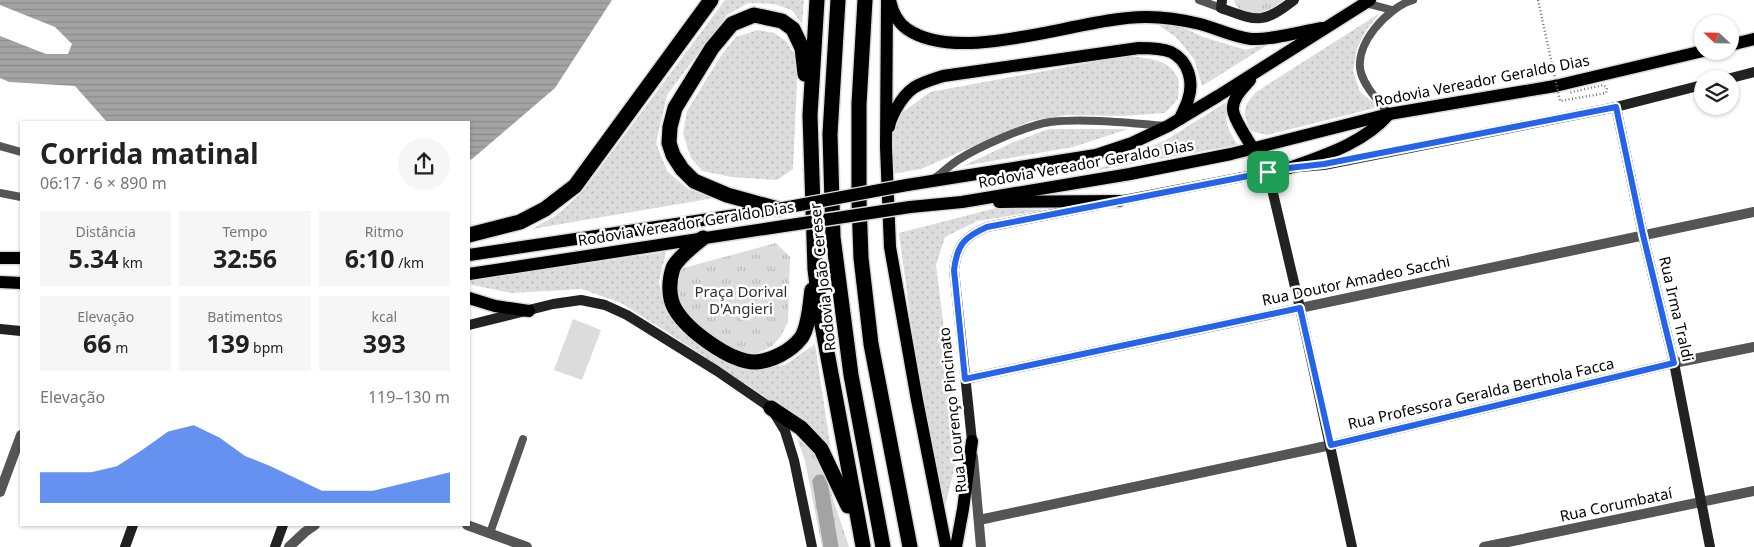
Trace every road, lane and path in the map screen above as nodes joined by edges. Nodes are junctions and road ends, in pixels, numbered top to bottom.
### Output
1 (711, 0) edge
2 (817, 0) edge
3 (838, 0) edge
4 (865, 0) edge
5 (888, 0) edge
6 (1199, 0) edge
7 (1294, 0) edge
8 (1413, 0) edge
9 (1538, 0) edge
10 (1367, 1) edge
11 (1221, 4) edge
12 (1392, 10) junction
13 (1328, 26) junction
14 (1754, 39) edge
15 (1739, 43) edge
16 (1694, 53) edge
17 (1258, 71) junction
18 (1754, 72) edge
19 (1739, 76) edge
20 (1694, 87) edge
21 (1568, 93) dead end
22 (1616, 107) junction
23 (1389, 114) junction
24 (810, 115) junction
25 (1180, 118) junction
26 (1168, 126) junction
27 (0, 146) edge
28 (886, 147) junction
29 (1254, 148) junction
30 (20, 152) edge
31 (1289, 168) junction
32 (1268, 172) junction
33 (930, 182) junction
34 (0, 193) edge
35 (20, 197) edge
36 (1119, 201) junction
37 (962, 202) junction
38 (778, 208) junction
39 (1754, 212) edge
40 (470, 235) edge
41 (1643, 235) junction
42 (703, 238) junction
43 (470, 255) edge
44 (0, 258) edge
45 (20, 258) edge
46 (815, 268) junction
47 (470, 274) edge
48 (0, 282) edge
49 (20, 283) edge
50 (470, 298) edge
51 (1300, 308) junction
52 (529, 311) junction
53 (470, 325) edge
54 (0, 329) edge
55 (20, 331) edge
56 (1754, 347) edge
57 (1674, 363) junction
58 (965, 379) junction
59 (771, 408) junction
60 (20, 438) edge
61 (523, 439) dead end
62 (972, 441) junction
63 (1331, 445) junction
64 (1754, 491) edge
65 (0, 492) edge
66 (1700, 503) junction
67 (979, 520) junction
68 (133, 526) edge
69 (283, 526) edge
70 (314, 526) edge
71 (470, 526) edge
72 (490, 533) junction
73 (125, 547) edge
74 (276, 547) edge
75 (289, 547) edge
76 (527, 547) edge
77 (812, 547) edge
78 (863, 547) edge
79 (883, 547) edge
80 (910, 547) edge
81 (946, 547) edge
82 (956, 547) edge
83 (981, 547) edge
84 (1352, 547) edge
85 (1484, 547) edge
86 (1710, 547) edge

1 - 40 highway
2 - 24 highway
3 - 79 highway, Rodovia João Cereser
4 - 80 highway
5 - 13 main road
5 - 28 main road
6 - 11 lane
7 - 11 street
8 - 12 lane
9 - 21 path, bridge
10 - 12 lane
10 - 13 main road, Rodovia Vereador Geraldo Dias
12 - 23 lane
13 - 17 main road, Rodovia Vereador Geraldo Dias
14 - 15 main road
16 - 23 main road, Rodovia Vereador Geraldo Dias
17 - 25 main road, Rodovia Vereador Geraldo Dias
17 - 29 main road
18 - 19 street
20 - 22 street
22 - 31 street
22 - 41 street, Rua Irma Traldi
23 - 29 main road, Rodovia Vereador Geraldo Dias
23 - 31 main road
24 - 38 highway
24 - 46 highway
25 - 26 main road, Rodovia Vereador Geraldo Dias
25 - 28 main road
26 - 33 main road, Rodovia Vereador Geraldo Dias
26 - 33 lane
27 - 30 lane
28 - 81 main road
29 - 32 main road
29 - 37 main road, Rodovia Vereador Geraldo Dias
31 - 32 street
32 - 36 street
32 - 51 street
33 - 38 main road, Rodovia Vereador Geraldo Dias, bridge
34 - 35 lane
36 - 37 main road
36 - 58 street, Rua Lourenço Pincinato
37 - 42 main road, Rodovia Vereador Geraldo Dias, bridge
38 - 43 main road, Rodovia Vereador Geraldo Dias
39 - 41 street, Rua Doutor Amadeo Sacchi
41 - 51 street, Rua Doutor Amadeo Sacchi
41 - 57 street, Rua Irma Traldi
42 - 46 highway
42 - 47 main road, Rodovia Vereador Geraldo Dias
44 - 45 main road
46 - 78 highway
48 - 49 main road
50 - 52 main road
51 - 58 street, Rua Doutor Amadeo Sacchi
51 - 63 street
52 - 53 street
52 - 59 street
54 - 55 street
56 - 57 street, Rua Professora Geralda Berthola Facca
57 - 63 street, Rua Professora Geralda Berthola Facca
57 - 66 street, Rua Irma Traldi
58 - 62 street, Rua Lourenço Pincinato
59 - 77 street
59 - 78 highway
60 - 65 street
61 - 72 lane
62 - 67 street, Rua Lourenço Pincinato
62 - 82 main road
63 - 67 street, Rua Professora Geralda Berthola Facca
63 - 84 street
64 - 66 street, Rua Corumbataí
66 - 85 street, Rua Corumbataí
66 - 86 street, Rua Irma Traldi
67 - 83 street, Rua Lourenço Pincinato
68 - 73 street
69 - 74 street
70 - 75 street
71 - 72 street
72 - 76 street

